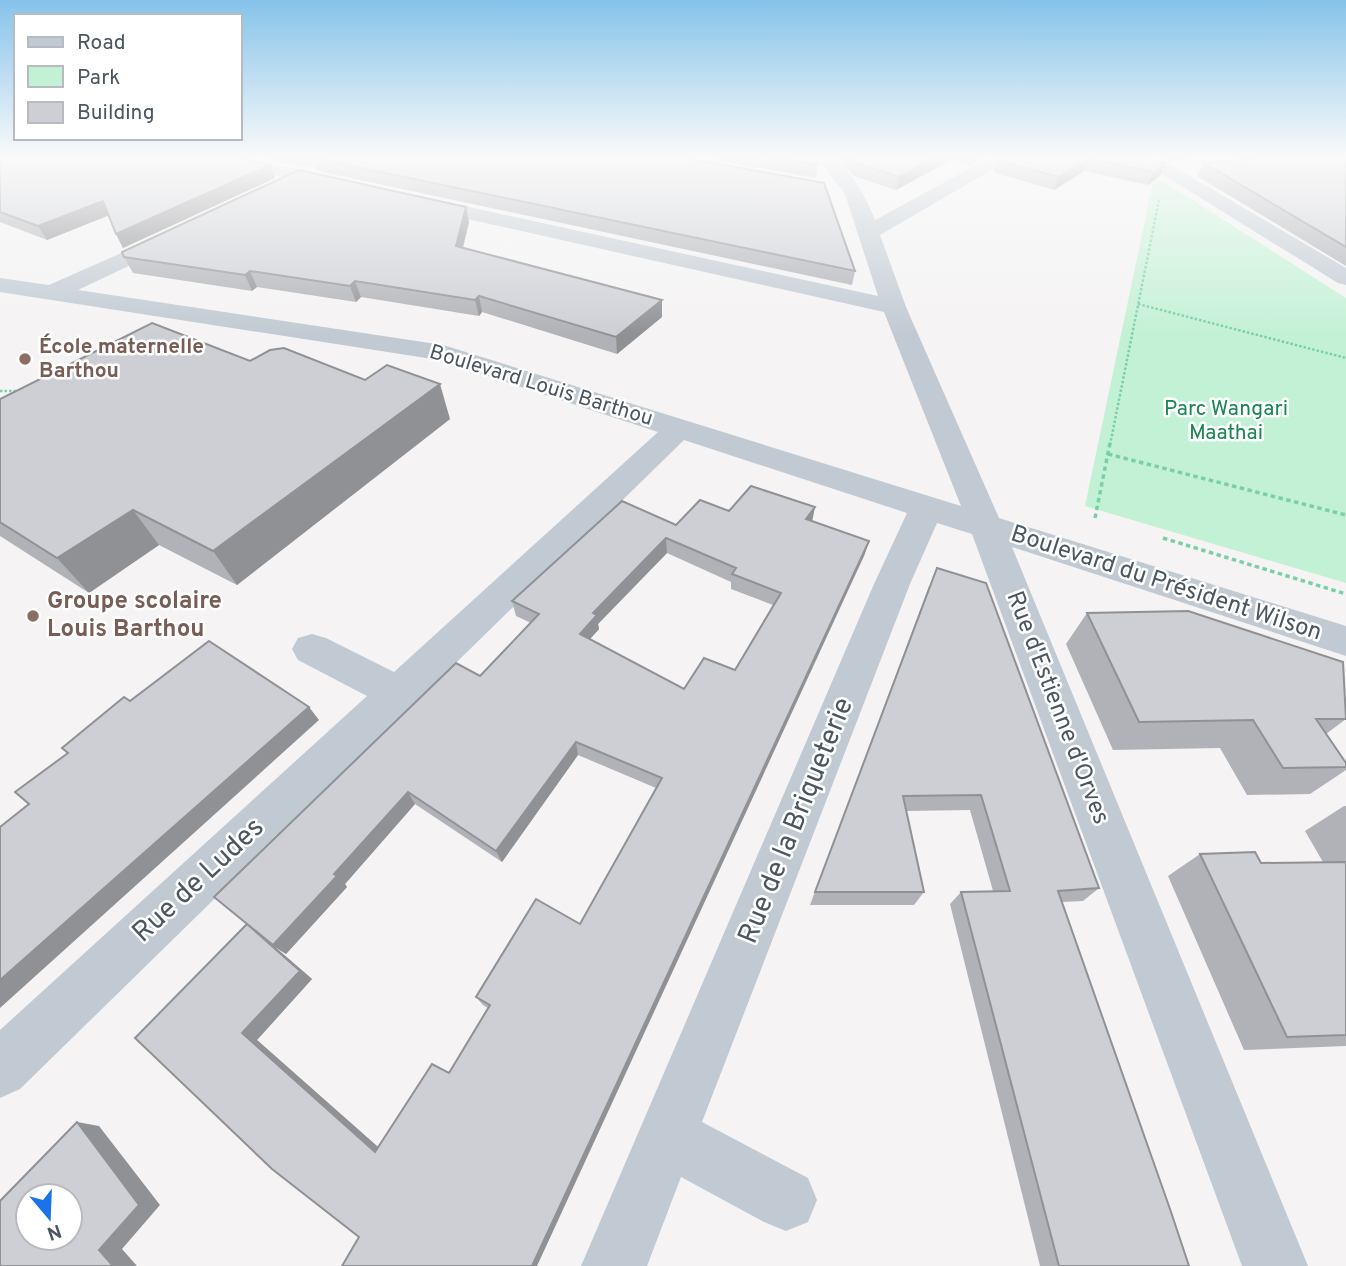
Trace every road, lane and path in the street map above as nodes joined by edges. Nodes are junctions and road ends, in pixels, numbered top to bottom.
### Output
1 (485, 217) edge
2 (864, 217) edge
3 (896, 217) edge
4 (1155, 217) edge
5 (1250, 217) edge
6 (189, 229) edge
7 (869, 232) junction
8 (1346, 278) edge
9 (0, 285) edge
10 (51, 293) junction
11 (1138, 304) junction
12 (894, 307) junction
13 (180, 313) junction
14 (137, 335) edge
15 (1346, 358) edge
16 (0, 391) edge
17 (23, 391) edge
18 (680, 428) junction
19 (1108, 454) junction
20 (927, 506) junction
21 (1346, 515) edge
22 (1095, 518) dead end
23 (986, 526) junction
24 (1346, 641) edge
25 (312, 649) dead end
26 (398, 694) junction
27 (0, 1069) edge
28 (667, 1136) junction
29 (786, 1200) dead end
30 (614, 1266) edge
31 (1275, 1266) edge

1 - 12 street
2 - 7 street, Rue d'Estienne d'Orves
3 - 7 street
4 - 11 path
5 - 8 street
6 - 10 street
7 - 12 street, Rue d'Estienne d'Orves
9 - 10 street, Boulevard Louis Barthou
10 - 13 street, Boulevard Louis Barthou
11 - 15 path
11 - 19 path
12 - 23 street, Rue d'Estienne d'Orves
13 - 14 street
13 - 18 street, Boulevard Louis Barthou
16 - 17 path
18 - 20 street, Boulevard Louis Barthou
18 - 26 street, Rue de Ludes
19 - 21 path
19 - 22 path
20 - 23 street, Boulevard Louis Barthou
20 - 28 street, Rue de la Briqueterie
23 - 24 street, Boulevard du Président Wilson
23 - 31 street, Rue d'Estienne d'Orves
25 - 26 street
26 - 27 street, Rue de Ludes
28 - 29 street
28 - 30 street, Rue de la Briqueterie

